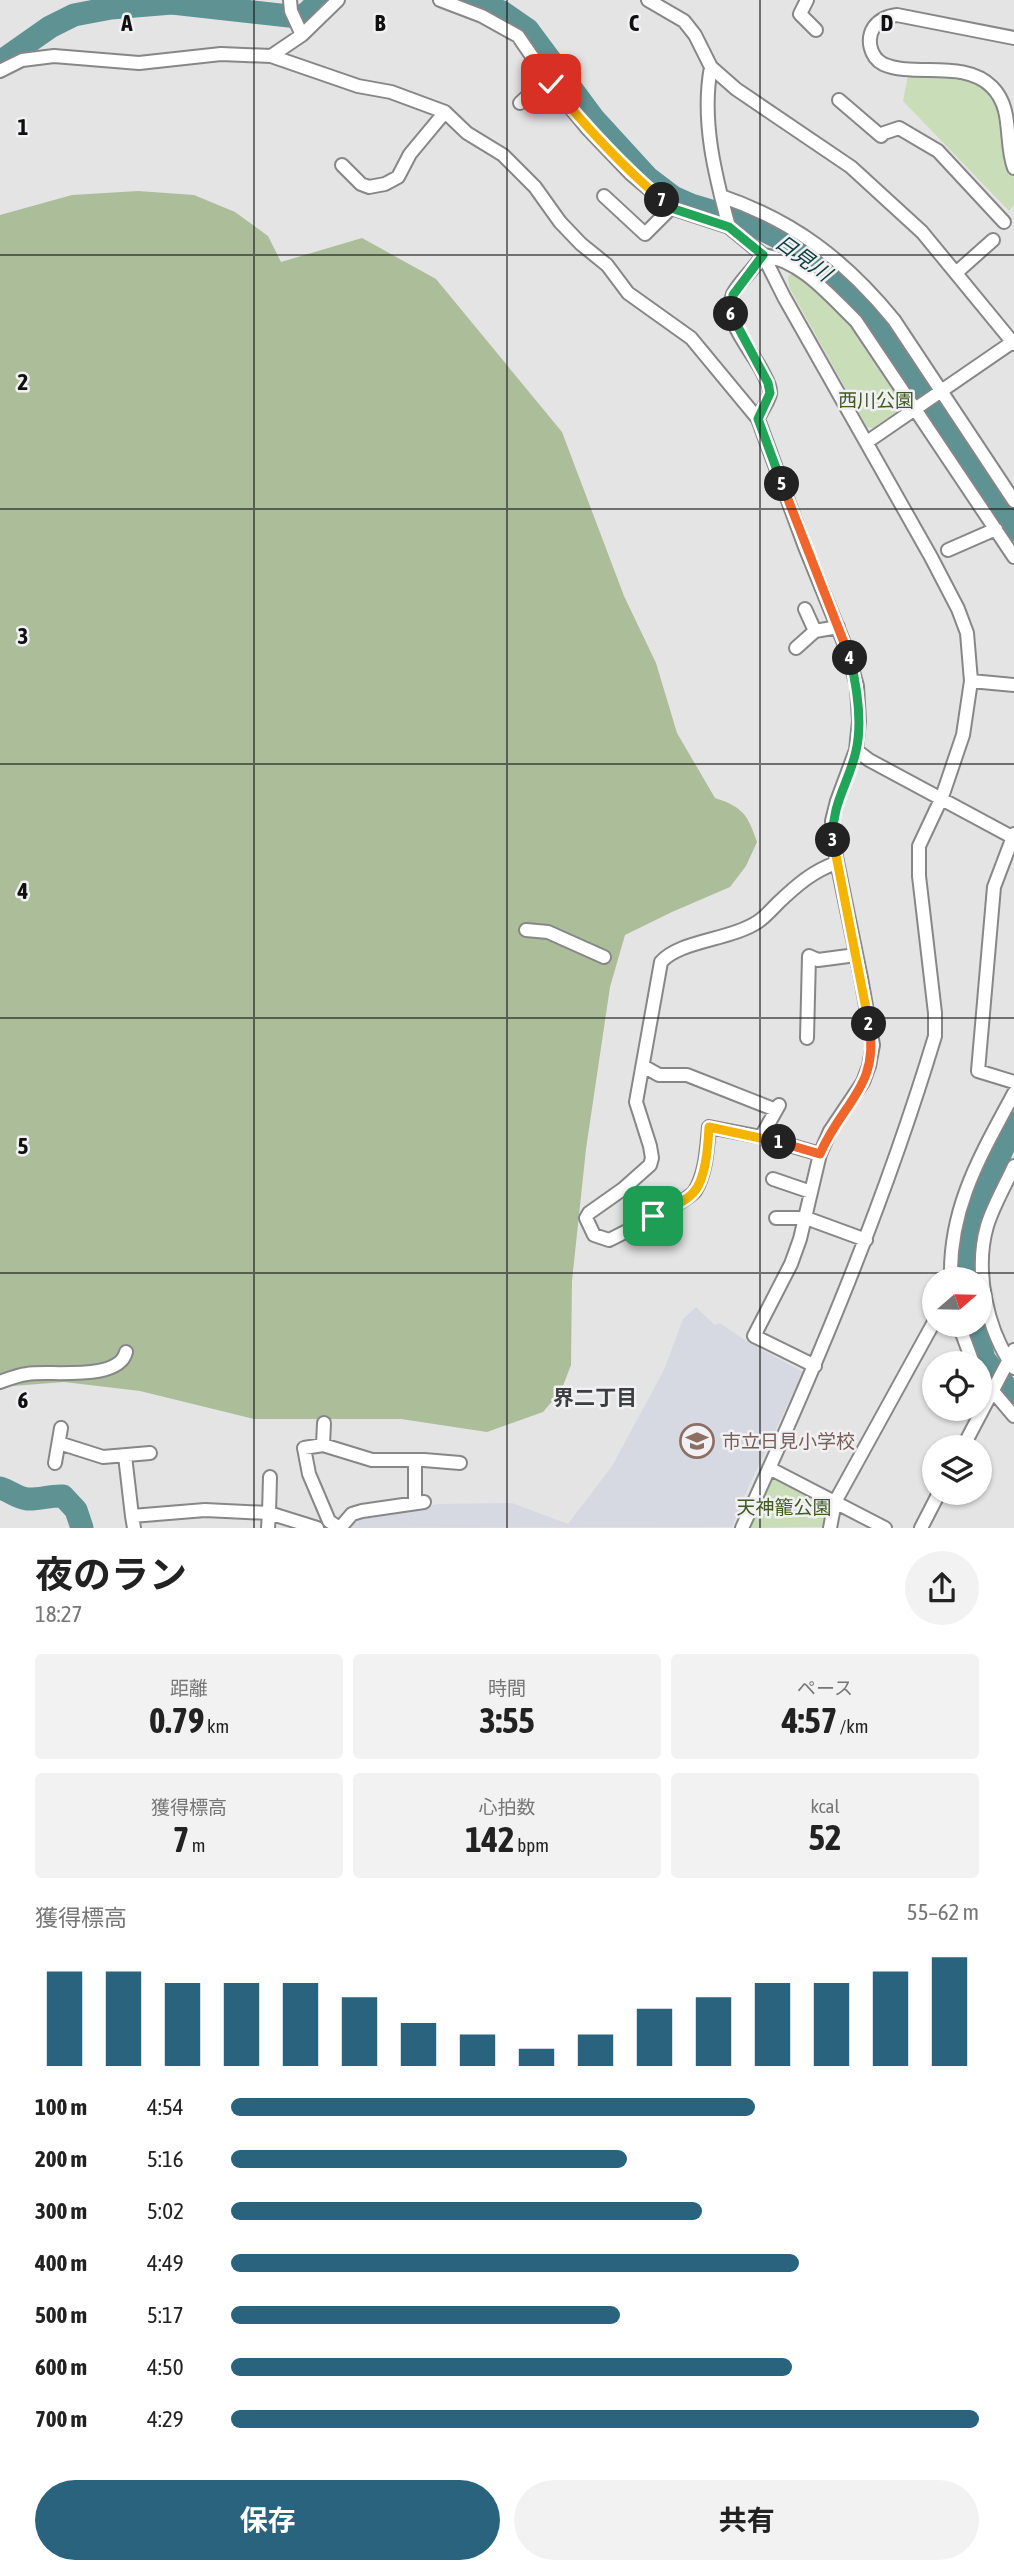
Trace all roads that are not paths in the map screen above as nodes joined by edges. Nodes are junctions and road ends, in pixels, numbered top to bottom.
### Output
1 (338, 0) edge
2 (440, 0) edge
3 (648, 0) edge
4 (807, 0) edge
5 (295, 17) edge
6 (816, 30) dead end
7 (1014, 38) edge
8 (271, 55) junction
9 (711, 67) junction
10 (0, 71) edge
11 (547, 78) junction
12 (839, 100) dead end
13 (520, 103) dead end
14 (445, 112) junction
15 (342, 165) dead end
16 (1014, 168) edge
17 (604, 196) dead end
18 (721, 196) junction
19 (671, 208) junction
20 (1004, 222) dead end
21 (729, 227) junction
22 (993, 240) dead end
23 (763, 255) junction
24 (957, 272) junction
25 (1014, 343) edge
26 (941, 391) junction
27 (915, 409) junction
28 (758, 419) junction
29 (867, 442) junction
30 (1014, 501) edge
31 (996, 529) junction
32 (948, 550) dead end
33 (1014, 557) edge
34 (805, 609) dead end
35 (838, 628) junction
36 (815, 631) junction
37 (796, 648) dead end
38 (971, 681) junction
39 (1014, 685) edge
40 (856, 751) junction
41 (942, 797) junction
42 (1014, 837) edge
43 (836, 863) junction
44 (526, 930) dead end
45 (856, 955) junction
46 (604, 957) dead end
47 (807, 1038) dead end
48 (643, 1066) junction
49 (1014, 1082) edge
50 (1014, 1093) edge
51 (761, 1137) junction
52 (820, 1154) junction
53 (1014, 1166) edge
54 (773, 1179) dead end
55 (811, 1192) junction
56 (776, 1218) dead end
57 (806, 1218) junction
58 (866, 1240) junction
59 (950, 1267) edge
60 (926, 1337) edge
61 (126, 1352) dead end
62 (1012, 1360) edge
63 (815, 1366) junction
64 (0, 1382) edge
65 (992, 1392) joint
66 (1014, 1416) edge
67 (324, 1423) dead end
68 (61, 1428) dead end
69 (59, 1444) junction
70 (323, 1445) junction
71 (150, 1453) dead end
72 (125, 1456) junction
73 (415, 1460) junction
74 (55, 1463) dead end
75 (460, 1463) dead end
76 (769, 1468) junction
77 (270, 1477) dead end
78 (835, 1502) junction
79 (932, 1505) edge
80 (269, 1513) junction
81 (133, 1522) edge
82 (268, 1528) edge
83 (317, 1528) edge
84 (340, 1528) edge
85 (742, 1528) edge
86 (830, 1528) edge
87 (885, 1528) edge
88 (920, 1528) edge

1 - 5 street
2 - 11 street
3 - 9 street
4 - 6 street
5 - 8 street
7 - 16 street
8 - 10 street
8 - 14 street
9 - 18 street
9 - 24 street
11 - 13 street
11 - 19 street
12 - 20 street
14 - 15 street
14 - 28 street
17 - 19 street
18 - 21 street
18 - 26 street
19 - 21 street
21 - 23 street
22 - 24 street
23 - 27 street
23 - 28 street
23 - 29 street
24 - 25 street
25 - 26 street
26 - 27 street
26 - 30 street
27 - 29 street
27 - 31 street
28 - 35 street
29 - 38 street
31 - 32 street
31 - 33 street
34 - 36 street
35 - 36 street
35 - 40 street
36 - 37 street
38 - 39 street
38 - 41 street
40 - 41 street
40 - 43 street
41 - 42 street
41 - 58 street
42 - 49 street
43 - 45 street
43 - 48 street
44 - 46 street
45 - 47 street
45 - 52 street
48 - 51 street
48 - 51 street
50 - 59 street
51 - 52 street
52 - 55 street
53 - 62 street
54 - 55 street
55 - 57 street
56 - 57 street
57 - 58 street
57 - 63 street
58 - 63 street
60 - 78 street
61 - 64 street
62 - 65 street
63 - 76 street
65 - 66 street
67 - 70 street
68 - 69 street
69 - 72 street
69 - 74 street
70 - 73 street
70 - 84 street
71 - 72 street
72 - 81 street
73 - 75 street
73 - 84 street
76 - 78 street
76 - 85 street
77 - 80 street
78 - 86 street
78 - 87 street
79 - 88 street
80 - 81 street
80 - 82 street
80 - 83 street

